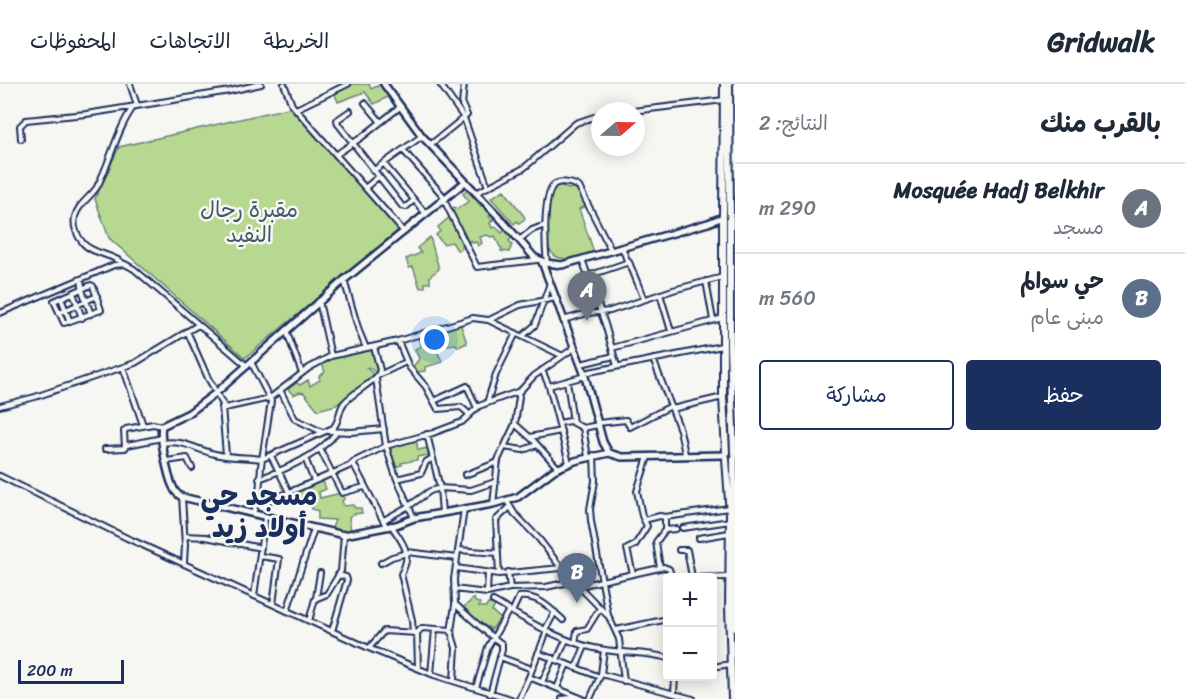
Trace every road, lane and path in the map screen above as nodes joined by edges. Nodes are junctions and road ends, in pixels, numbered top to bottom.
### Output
1 (130, 84) edge
2 (261, 84) edge
3 (284, 84) edge
4 (348, 84) edge
5 (384, 84) edge
6 (440, 84) edge
7 (464, 84) edge
8 (726, 84) edge
9 (365, 103) dead end
10 (731, 105) edge
11 (136, 106) junction
12 (400, 107) junction
13 (296, 109) junction
14 (645, 110) edge
15 (350, 111) dead end
16 (464, 118) junction
17 (591, 118) edge
18 (380, 121) junction
19 (422, 136) junction
20 (21, 139) dead end
21 (353, 143) junction
22 (430, 145) junction
23 (403, 150) junction
24 (337, 154) junction
25 (384, 164) junction
26 (732, 167) edge
27 (373, 171) junction
28 (378, 177) junction
29 (465, 183) junction
30 (488, 187) junction
31 (365, 188) junction
32 (476, 193) junction
33 (445, 199) junction
34 (414, 200) junction
35 (729, 203) junction
36 (735, 209) edge
37 (426, 215) junction
38 (728, 217) edge
39 (545, 225) junction
40 (404, 232) junction
41 (519, 240) junction
42 (621, 247) junction
43 (611, 250) junction
44 (581, 259) junction
45 (732, 260) edge
46 (542, 262) junction
47 (628, 263) junction
48 (124, 264) junction
49 (561, 265) junction
50 (588, 276) junction
51 (723, 277) junction
52 (81, 279) junction
53 (550, 279) junction
54 (344, 280) junction
55 (706, 281) junction
56 (65, 286) junction
57 (83, 288) junction
58 (73, 293) junction
59 (660, 294) junction
60 (68, 295) junction
61 (97, 296) junction
62 (61, 298) junction
63 (556, 298) junction
64 (644, 299) junction
65 (545, 300) junction
66 (86, 302) junction
67 (319, 302) junction
68 (78, 305) junction
69 (66, 310) junction
70 (732, 311) edge
71 (600, 312) junction
72 (0, 313) edge
73 (59, 313) junction
74 (91, 314) junction
75 (82, 318) junction
76 (723, 318) junction
77 (488, 320) junction
78 (564, 320) junction
79 (713, 320) junction
80 (70, 322) junction
81 (198, 325) junction
82 (286, 330) junction
83 (187, 331) junction
84 (670, 331) junction
85 (516, 333) junction
86 (523, 336) junction
87 (398, 341) junction
88 (374, 347) junction
89 (729, 347) edge
90 (366, 348) junction
91 (574, 348) junction
92 (612, 348) junction
93 (561, 355) junction
94 (331, 356) junction
95 (614, 356) junction
96 (653, 359) junction
97 (406, 362) junction
98 (249, 364) junction
99 (581, 364) junction
100 (617, 366) junction
101 (123, 367) junction
102 (542, 370) junction
103 (302, 374) junction
104 (585, 375) junction
105 (377, 377) junction
106 (567, 381) junction
107 (549, 386) junction
108 (280, 390) junction
109 (218, 392) junction
110 (518, 392) junction
111 (723, 397) junction
112 (270, 398) junction
113 (434, 401) junction
114 (487, 403) junction
115 (0, 406) edge
116 (222, 406) junction
117 (671, 407) junction
118 (477, 408) junction
119 (469, 414) junction
120 (573, 422) junction
121 (559, 423) junction
122 (514, 424) junction
123 (598, 424) junction
124 (143, 425) junction
125 (162, 426) junction
126 (583, 428) junction
127 (384, 429) junction
128 (561, 430) junction
129 (325, 432) junction
130 (337, 432) junction
131 (427, 435) junction
132 (530, 437) junction
133 (163, 441) junction
134 (127, 445) junction
135 (537, 445) junction
136 (386, 446) junction
137 (504, 447) junction
138 (105, 449) dead end
139 (320, 449) junction
140 (609, 453) junction
141 (686, 454) junction
142 (226, 455) junction
143 (731, 455) edge
144 (271, 456) junction
145 (591, 456) junction
146 (648, 456) junction
147 (305, 458) junction
148 (262, 459) junction
149 (431, 459) junction
150 (167, 461) junction
151 (498, 462) junction
152 (353, 463) junction
153 (569, 463) junction
154 (192, 468) dead end
155 (558, 468) junction
156 (279, 472) junction
157 (332, 473) junction
158 (465, 475) dead end
159 (0, 476) edge
160 (259, 479) junction
161 (397, 479) junction
162 (314, 480) junction
163 (495, 482) junction
164 (364, 487) junction
165 (440, 488) junction
166 (289, 492) junction
167 (259, 494) junction
168 (182, 497) junction
169 (493, 504) junction
170 (508, 504) junction
171 (733, 506) edge
172 (409, 507) junction
173 (464, 509) junction
174 (442, 513) junction
175 (253, 514) junction
176 (265, 517) junction
177 (665, 517) junction
178 (414, 518) junction
179 (644, 520) junction
180 (730, 520) junction
181 (387, 524) junction
182 (683, 528) dead end
183 (314, 529) junction
184 (676, 529) dead end
185 (666, 530) junction
186 (730, 532) junction
187 (344, 535) junction
188 (185, 536) junction
189 (699, 538) dead end
190 (735, 547) edge
191 (261, 548) junction
192 (458, 550) junction
193 (678, 550) dead end
194 (407, 553) junction
195 (498, 553) junction
196 (260, 556) junction
197 (457, 558) junction
198 (184, 563) junction
199 (381, 563) dead end
200 (456, 568) junction
201 (561, 568) junction
202 (660, 568) junction
203 (508, 572) junction
204 (320, 573) dead end
205 (488, 573) junction
206 (670, 573) edge
207 (690, 573) edge
208 (499, 574) junction
209 (633, 574) junction
210 (338, 575) junction
211 (717, 577) edge
212 (729, 577) junction
213 (574, 581) junction
214 (602, 581) junction
215 (578, 586) junction
216 (510, 588) junction
217 (454, 589) junction
218 (735, 589) edge
219 (487, 593) junction
220 (254, 596) junction
221 (316, 598) junction
222 (493, 601) dead end
223 (273, 604) junction
224 (455, 604) junction
225 (600, 608) junction
226 (287, 611) junction
227 (511, 611) junction
228 (555, 612) junction
229 (608, 615) junction
230 (563, 620) dead end
231 (663, 620) edge
232 (309, 621) junction
233 (735, 628) edge
234 (435, 629) junction
235 (451, 630) junction
236 (546, 630) junction
237 (616, 630) junction
238 (332, 631) junction
239 (415, 633) junction
240 (492, 638) junction
241 (566, 640) junction
242 (575, 643) junction
243 (585, 646) junction
244 (369, 648) junction
245 (604, 650) junction
246 (620, 651) junction
247 (538, 653) junction
248 (500, 657) junction
249 (663, 657) edge
250 (555, 659) junction
251 (567, 664) junction
252 (731, 664) junction
253 (717, 666) edge
254 (418, 668) junction
255 (576, 668) junction
256 (532, 669) junction
257 (431, 674) junction
258 (601, 676) junction
259 (529, 677) junction
260 (454, 681) junction
261 (624, 681) junction
262 (675, 681) edge
263 (542, 682) junction
264 (476, 688) junction
265 (557, 688) junction
266 (490, 694) junction
267 (674, 694) junction
268 (580, 698) edge
269 (511, 699) edge
270 (520, 699) edge
271 (562, 699) edge
272 (590, 699) edge
273 (693, 699) edge
274 (732, 699) edge

1 - 11 street
2 - 11 street
3 - 13 street
4 - 13 street
5 - 12 street
6 - 16 street
7 - 16 street
8 - 10 main road
9 - 18 street
10 - 14 street
10 - 26 main road
10 - 38 main road
11 - 20 street
11 - 48 street
12 - 18 street
12 - 19 street
13 - 24 street
15 - 21 street
16 - 22 street
16 - 30 street
17 - 30 street
18 - 21 street
19 - 22 street
19 - 23 street
21 - 24 street
21 - 27 street
22 - 29 street
23 - 25 street
23 - 33 street
24 - 31 street
25 - 27 street
25 - 34 street
26 - 35 main road
27 - 28 street
28 - 31 street
28 - 34 street
29 - 32 street
29 - 33 street
30 - 32 street
31 - 40 street
32 - 41 street
33 - 37 street
33 - 46 street
34 - 37 street
35 - 36 street
35 - 38 main road
37 - 40 street
38 - 42 street
38 - 45 main road
38 - 51 main road
39 - 41 street
39 - 43 street
39 - 46 street
40 - 54 street
41 - 46 street
42 - 43 street
42 - 47 street
43 - 44 street
44 - 49 street
44 - 50 street
45 - 70 main road
46 - 49 street
46 - 53 street
47 - 50 street
47 - 64 street
48 - 52 street
48 - 81 street
49 - 53 street
50 - 71 street
51 - 55 street
51 - 76 main road
52 - 56 street
52 - 57 street
53 - 63 street
53 - 65 street
54 - 67 street
54 - 90 street
55 - 59 street
55 - 79 street
56 - 60 street
56 - 72 street
57 - 58 street
57 - 61 street
57 - 66 street
58 - 60 street
58 - 68 street
59 - 64 street
59 - 84 street
60 - 62 street
61 - 66 street
61 - 74 street
62 - 69 street
62 - 73 street
63 - 65 street
63 - 78 street
64 - 71 street
65 - 77 street
65 - 86 street
66 - 68 street
66 - 74 street
67 - 82 street
67 - 94 street
68 - 69 street
68 - 75 street
69 - 73 street
69 - 80 street
70 - 89 main road
71 - 78 street
71 - 92 street
73 - 80 street
74 - 75 street
75 - 80 street
76 - 79 street
76 - 89 main road
77 - 85 street
77 - 87 street
78 - 91 street
79 - 84 street
81 - 83 street
81 - 98 street
82 - 98 street
82 - 103 street
83 - 101 street
83 - 109 street
84 - 92 street
85 - 86 street
85 - 114 street
86 - 93 street
87 - 88 street
87 - 97 street
88 - 90 street
88 - 105 street
89 - 96 street
89 - 111 main road
89 - 143 main road
90 - 94 street
91 - 93 street
91 - 99 street
92 - 95 street
93 - 102 street
94 - 103 street
95 - 99 street
95 - 100 street
96 - 100 street
96 - 117 street
97 - 105 street
97 - 113 street
98 - 109 street
98 - 112 street
99 - 104 street
100 - 104 street
101 - 115 street
101 - 124 street
102 - 107 street
102 - 110 street
103 - 108 street
104 - 106 street
104 - 123 street
105 - 127 street
105 - 129 street
106 - 107 street
106 - 120 street
107 - 121 street
108 - 112 street
108 - 129 street
109 - 116 street
109 - 125 street
110 - 114 street
110 - 122 street
111 - 117 street
111 - 143 main road
112 - 116 street
112 - 148 street
113 - 118 street
113 - 119 street
114 - 118 street
116 - 142 street
117 - 123 street
117 - 141 street
118 - 119 street
119 - 131 street
120 - 121 street
120 - 126 street
121 - 128 street
122 - 132 street
122 - 137 street
123 - 126 street
123 - 140 street
124 - 125 street
124 - 134 street
125 - 133 street
126 - 145 street
127 - 130 street
127 - 136 street
128 - 132 street
128 - 153 street
129 - 130 street
129 - 144 street
130 - 139 street
131 - 136 street
131 - 149 street
132 - 135 street
133 - 134 street
133 - 142 street
133 - 150 street
134 - 138 street
135 - 137 street
135 - 155 street
136 - 152 street
136 - 161 street
137 - 151 street
139 - 147 street
139 - 157 street
140 - 145 street
140 - 146 street
141 - 143 street
141 - 146 street
142 - 148 street
143 - 171 main road
144 - 148 street
144 - 156 street
145 - 153 street
145 - 214 street
146 - 179 street
147 - 156 street
147 - 162 street
148 - 160 street
149 - 161 street
149 - 165 street
150 - 154 street
150 - 168 street
151 - 158 street
151 - 163 street
152 - 157 street
152 - 164 street
153 - 155 street
155 - 170 street
156 - 160 street
156 - 166 street
157 - 162 street
157 - 164 street
159 - 198 street
160 - 167 street
161 - 172 street
162 - 166 street
163 - 165 street
163 - 169 street
164 - 181 street
165 - 172 street
165 - 174 street
166 - 167 street
167 - 175 street
168 - 175 street
168 - 188 street
169 - 170 street
169 - 173 street
170 - 195 street
170 - 201 street
171 - 177 street
171 - 180 main road
171 - 190 main road
172 - 178 street
172 - 181 street
173 - 174 street
173 - 192 street
174 - 178 street
175 - 176 street
176 - 183 street
176 - 191 street
177 - 179 street
177 - 185 street
178 - 181 street
179 - 209 street
180 - 182 street
180 - 186 main road
181 - 187 street
181 - 194 street
183 - 187 street
183 - 226 street
184 - 185 street
185 - 202 street
186 - 189 street
186 - 212 main road
187 - 210 street
188 - 191 street
188 - 198 street
190 - 218 main road
191 - 196 street
192 - 195 street
192 - 197 street
193 - 207 street
194 - 197 street
194 - 199 street
194 - 239 street
195 - 208 street
196 - 220 street
196 - 223 street
197 - 200 street
198 - 220 street
200 - 205 street
200 - 217 street
201 - 203 street
201 - 213 street
202 - 206 street
202 - 209 street
203 - 208 street
203 - 216 street
204 - 221 street
205 - 208 street
205 - 219 street
209 - 214 street
210 - 221 street
210 - 238 street
211 - 212 street
212 - 252 main road
213 - 215 street
213 - 216 street
214 - 215 street
214 - 229 street
215 - 225 street
216 - 219 street
217 - 219 street
217 - 224 street
218 - 233 main road
220 - 223 street
221 - 232 street
222 - 227 street
223 - 226 street
224 - 235 street
224 - 240 street
225 - 229 street
225 - 242 street
226 - 232 street
227 - 228 street
227 - 236 street
227 - 240 street
228 - 230 street
228 - 236 street
229 - 237 street
231 - 237 street
232 - 238 street
234 - 235 street
234 - 239 street
234 - 257 street
235 - 260 street
236 - 241 street
236 - 247 street
237 - 246 street
238 - 244 street
239 - 244 street
239 - 254 street
240 - 248 street
240 - 264 street
241 - 242 street
241 - 250 street
242 - 243 street
243 - 245 street
243 - 255 street
244 - 254 street
245 - 246 street
245 - 258 street
246 - 249 street
246 - 261 street
247 - 250 street
247 - 256 street
248 - 256 street
248 - 266 street
250 - 251 street
250 - 263 street
251 - 255 street
251 - 265 street
252 - 253 street
252 - 274 main road
254 - 257 street
255 - 258 street
256 - 259 street
257 - 260 street
258 - 261 street
258 - 272 street
259 - 263 street
259 - 270 street
260 - 264 street
261 - 267 street
262 - 267 street
263 - 265 street
264 - 266 street
265 - 268 street
266 - 269 street
267 - 273 street
268 - 271 street

